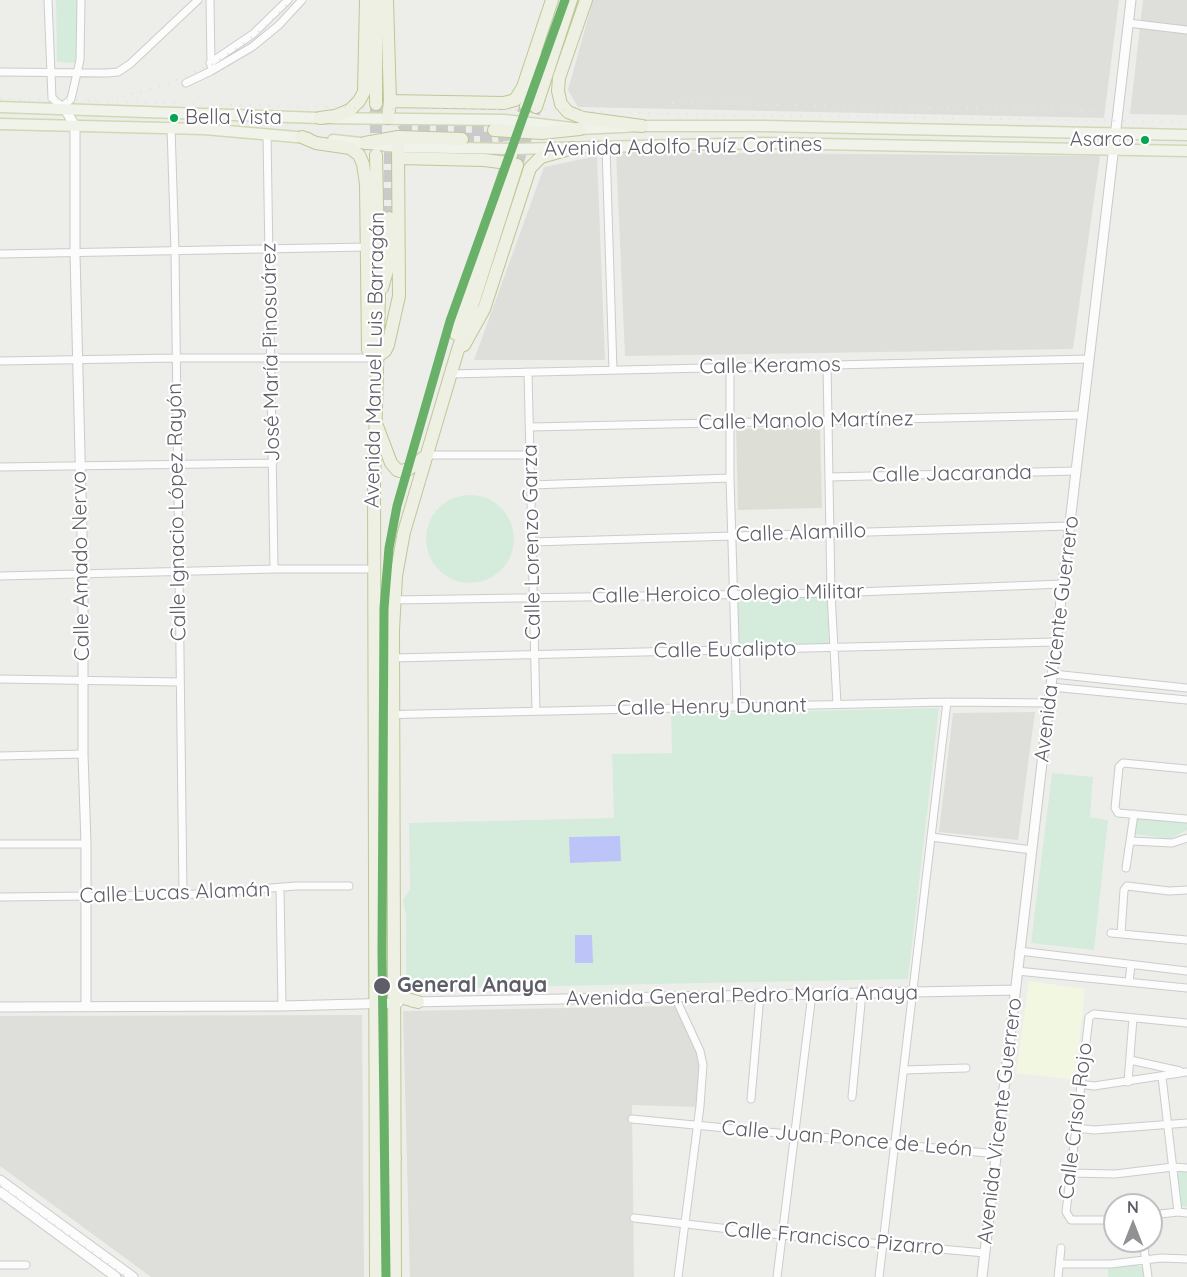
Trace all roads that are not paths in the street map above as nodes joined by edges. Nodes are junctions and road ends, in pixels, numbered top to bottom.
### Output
1 (48, 0) edge
2 (81, 0) edge
3 (198, 0) edge
4 (210, 0) edge
5 (288, 0) edge
6 (302, 0) edge
7 (366, 0) edge
8 (376, 0) edge
9 (387, 0) edge
10 (552, 0) edge
11 (571, 0) edge
12 (586, 0) edge
13 (1131, 0) edge
14 (1128, 23) junction
15 (1187, 30) edge
16 (210, 63) junction
17 (211, 71) junction
18 (0, 72) edge
19 (51, 72) junction
20 (77, 72) junction
21 (186, 83) dead end
22 (390, 101) junction
23 (376, 104) tunnel mouth
24 (531, 106) tunnel mouth
25 (0, 107) edge
26 (64, 107) junction
27 (320, 118) junction
28 (388, 118) junction
29 (0, 124) edge
30 (75, 126) junction
31 (642, 126) junction
32 (171, 128) junction
33 (580, 129) junction
34 (494, 130) tunnel mouth
35 (1115, 133) junction
36 (267, 135) junction
37 (1187, 135) edge
38 (302, 137) junction
39 (462, 139) tunnel mouth
40 (364, 143) junction
41 (606, 147) junction
42 (573, 148) junction
43 (513, 149) junction
44 (1114, 149) junction
45 (1187, 151) edge
46 (398, 152) junction
47 (376, 155) tunnel mouth
48 (512, 164) junction
49 (389, 219) tunnel mouth
50 (366, 247) junction
51 (270, 248) junction
52 (175, 251) junction
53 (0, 254) edge
54 (75, 254) junction
55 (379, 295) junction
56 (456, 356) junction
57 (272, 357) junction
58 (377, 357) junction
59 (175, 358) junction
60 (78, 359) junction
61 (1089, 359) junction
62 (0, 361) edge
63 (826, 365) junction
64 (730, 367) junction
65 (613, 370) junction
66 (528, 372) junction
67 (451, 374) junction
68 (1082, 415) junction
69 (375, 419) junction
70 (827, 421) junction
71 (730, 423) junction
72 (530, 427) junction
73 (427, 455) junction
74 (530, 455) junction
75 (273, 463) junction
76 (177, 464) junction
77 (80, 466) junction
78 (0, 467) edge
79 (1076, 471) junction
80 (829, 477) junction
81 (730, 478) junction
82 (531, 485) junction
83 (1070, 525) junction
84 (830, 532) junction
85 (732, 536) junction
86 (532, 542) junction
87 (374, 568) junction
88 (274, 569) junction
89 (178, 572) junction
90 (83, 574) junction
91 (0, 576) edge
92 (1063, 584) junction
93 (831, 593) junction
94 (734, 594) junction
95 (534, 598) junction
96 (393, 600) junction
97 (1056, 642) junction
98 (834, 647) junction
99 (735, 650) junction
100 (534, 654) junction
101 (393, 658) junction
102 (1053, 674) junction
103 (0, 679) edge
104 (83, 680) junction
105 (179, 682) junction
106 (1051, 687) junction
107 (1187, 688) edge
108 (1187, 700) edge
109 (947, 702) junction
110 (1050, 703) junction
111 (837, 704) junction
112 (737, 707) junction
113 (536, 711) junction
114 (374, 715) junction
115 (393, 715) junction
116 (83, 754) junction
117 (0, 756) edge
118 (1187, 769) edge
119 (1134, 814) junction
120 (1187, 819) edge
121 (931, 837) junction
122 (1187, 838) edge
123 (1131, 842) junction
124 (0, 844) edge
125 (86, 844) junction
126 (1032, 850) junction
127 (1126, 868) dead end
128 (349, 886) dead end
129 (280, 888) junction
130 (1187, 890) edge
131 (183, 895) junction
132 (0, 897) edge
133 (87, 897) junction
134 (1111, 933) dead end
135 (1121, 934) junction
136 (1187, 940) edge
137 (1020, 951) junction
138 (1131, 965) junction
139 (1017, 971) junction
140 (1187, 971) edge
141 (393, 978) junction
142 (1129, 982) junction
143 (1187, 988) edge
144 (1015, 990) junction
145 (912, 992) junction
146 (862, 993) junction
147 (812, 994) junction
148 (760, 995) junction
149 (675, 997) junction
150 (418, 1002) junction
151 (394, 1003) junction
152 (374, 1004) junction
153 (0, 1006) edge
154 (86, 1006) junction
155 (282, 1006) junction
156 (1133, 1018) junction
157 (1187, 1023) edge
158 (1130, 1060) junction
159 (966, 1068) dead end
160 (904, 1070) junction
161 (1186, 1072) edge
162 (1162, 1077) junction
163 (1128, 1082) junction
164 (1080, 1084) junction
165 (852, 1097) dead end
166 (751, 1099) dead end
167 (632, 1119) dead end
168 (1167, 1123) junction
169 (1187, 1123) edge
170 (696, 1125) junction
171 (1076, 1128) junction
172 (796, 1135) junction
173 (893, 1144) junction
174 (997, 1154) junction
175 (395, 1158) junction
176 (1173, 1167) junction
177 (1187, 1168) edge
178 (1070, 1173) junction
179 (0, 1180) edge
180 (0, 1192) edge
181 (377, 1205) junction
182 (1178, 1212) junction
183 (1187, 1213) edge
184 (1163, 1214) edge
185 (634, 1218) dead end
186 (1103, 1220) edge
187 (684, 1224) junction
188 (782, 1235) junction
189 (882, 1244) junction
190 (395, 1248) junction
191 (1061, 1248) dead end
192 (985, 1253) junction
193 (1145, 1253) edge
194 (1187, 1259) edge
195 (1146, 1260) junction
196 (26, 1264) dead end
197 (1060, 1264) junction
198 (0, 1265) edge
199 (116, 1277) edge
200 (133, 1277) edge
201 (376, 1277) edge
202 (395, 1277) edge
203 (678, 1277) edge
204 (777, 1277) edge
205 (879, 1277) edge
206 (982, 1277) edge
207 (1058, 1277) edge
208 (1148, 1277) edge

1 - 19 street
2 - 20 street
3 - 20 street
4 - 16 street
5 - 16 street
6 - 17 street
7 - 27 highway
8 - 23 highway
9 - 22 highway
10 - 22 highway
11 - 24 highway
12 - 31 highway
13 - 14 street, Avenida Vicente Guerrero
14 - 15 street
14 - 35 street, Avenida Vicente Guerrero
16 - 17 street
17 - 21 street
18 - 19 street
19 - 20 street
19 - 26 street
20 - 26 street
22 - 28 highway
25 - 26 main road, Avenida Adolfo Ruíz Cortines
26 - 27 main road, Avenida Adolfo Ruíz Cortines
26 - 30 street
27 - 28 main road, Avenida Adolfo Ruíz Cortines
28 - 33 main road, Avenida Adolfo Ruíz Cortines
29 - 30 main road, Avenida Adolfo Ruíz Cortines
30 - 32 main road, Avenida Adolfo Ruíz Cortines
30 - 54 street, Calle Amado Nervo
31 - 33 main road, Avenida Adolfo Ruíz Cortines
31 - 35 main road, Avenida Adolfo Ruíz Cortines
32 - 36 main road, Avenida Adolfo Ruíz Cortines
32 - 52 street, Calle Ignacio López Rayón
33 - 34 highway
35 - 37 main road, Avenida Adolfo Ruíz Cortines
35 - 44 street, Avenida Vicente Guerrero
36 - 38 main road, Avenida Adolfo Ruíz Cortines
36 - 51 street, José María Pinosuárez
38 - 40 main road, Avenida Adolfo Ruíz Cortines
38 - 50 highway
39 - 40 highway
40 - 46 main road, Avenida Adolfo Ruíz Cortines
41 - 42 main road, Avenida Adolfo Ruíz Cortines
41 - 44 main road, Avenida Adolfo Ruíz Cortines
41 - 65 street
42 - 43 main road, Avenida Adolfo Ruíz Cortines
42 - 56 highway
43 - 46 main road, Avenida Adolfo Ruíz Cortines
43 - 48 highway
44 - 45 main road, Avenida Adolfo Ruíz Cortines
44 - 61 street, Avenida Vicente Guerrero
46 - 48 highway
46 - 58 highway
47 - 55 highway, Avenida Manuel Luis Barragán
48 - 56 highway
49 - 55 highway
50 - 51 street
50 - 58 highway
51 - 52 street
51 - 57 street, José María Pinosuárez
52 - 54 street
52 - 59 street, Calle Ignacio López Rayón
53 - 54 street
54 - 60 street, Calle Amado Nervo
55 - 58 highway, Avenida Manuel Luis Barragán
56 - 67 highway
57 - 58 street
57 - 59 street
57 - 75 street, José María Pinosuárez
58 - 69 highway, Avenida Manuel Luis Barragán
59 - 60 street
59 - 76 street, Calle Ignacio López Rayón
60 - 62 street
60 - 77 street, Calle Amado Nervo
61 - 63 street, Calle Keramos
61 - 68 street, Avenida Vicente Guerrero
63 - 64 street, Calle Keramos
63 - 70 street
64 - 65 street, Calle Keramos
64 - 71 street
65 - 66 street, Calle Keramos
66 - 67 street, Calle Keramos
66 - 72 street, Calle Lorenzo Garza
67 - 73 highway
68 - 70 street, Calle Manolo Martínez
68 - 79 street, Avenida Vicente Guerrero
69 - 73 highway
69 - 87 highway, Avenida Manuel Luis Barragán
70 - 71 street, Calle Manolo Martínez
70 - 80 street
71 - 72 street, Calle Manolo Martínez
71 - 81 street
72 - 74 street, Calle Lorenzo Garza
73 - 74 street
73 - 96 highway
74 - 82 street, Calle Lorenzo Garza
75 - 76 street
75 - 88 street, José María Pinosuárez
76 - 77 street
76 - 89 street, Calle Ignacio López Rayón
77 - 78 street
77 - 90 street, Calle Amado Nervo
79 - 80 street, Calle Jacaranda
79 - 83 street, Avenida Vicente Guerrero
80 - 84 street
81 - 82 street
81 - 85 street
82 - 86 street, Calle Lorenzo Garza
83 - 84 street, Calle Alamillo
83 - 92 street, Avenida Vicente Guerrero
84 - 85 street, Calle Alamillo
84 - 93 street
85 - 86 street, Calle Alamillo
85 - 94 street
86 - 95 street, Calle Lorenzo Garza
87 - 88 street
87 - 114 highway, Avenida Manuel Luis Barragán
88 - 89 street
89 - 90 street
89 - 105 street, Calle Ignacio López Rayón
90 - 91 street
90 - 104 street, Calle Amado Nervo
92 - 93 street, Calle Heroico Colegio Militar
92 - 97 street, Avenida Vicente Guerrero
93 - 94 street, Calle Heroico Colegio Militar
93 - 98 street
94 - 95 street, Calle Heroico Colegio Militar
94 - 99 street
95 - 96 street, Calle Heroico Colegio Militar
95 - 100 street, Calle Lorenzo Garza
96 - 101 highway
97 - 98 street, Calle Eucalipto
97 - 102 street, Avenida Vicente Guerrero
98 - 99 street, Calle Eucalipto
98 - 111 street
99 - 100 street, Calle Eucalipto
99 - 112 street
100 - 101 street, Calle Eucalipto
100 - 113 street, Calle Lorenzo Garza
101 - 115 highway
102 - 106 street, Avenida Vicente Guerrero
102 - 107 street
103 - 104 street
104 - 105 street
104 - 116 street, Calle Amado Nervo
105 - 131 street, Calle Ignacio López Rayón
106 - 108 street
106 - 110 street, Avenida Vicente Guerrero
109 - 110 street, Calle Henry Dunant
109 - 111 street, Calle Henry Dunant
109 - 121 street
110 - 126 street, Avenida Vicente Guerrero
111 - 112 street, Calle Henry Dunant
112 - 113 street, Calle Henry Dunant
113 - 115 street, Calle Henry Dunant
114 - 115 street, Calle Henry Dunant
114 - 152 highway, Avenida Manuel Luis Barragán
115 - 141 highway
116 - 117 street
116 - 125 street, Calle Amado Nervo
118 - 119 street
119 - 120 street
119 - 123 street
121 - 126 street
121 - 145 street
122 - 123 street
123 - 127 street
124 - 125 street
125 - 133 street, Calle Amado Nervo
126 - 137 street, Avenida Vicente Guerrero
128 - 129 street, Calle Lucas Alamán
129 - 131 street, Calle Lucas Alamán
129 - 155 street
130 - 135 street
131 - 133 street, Calle Lucas Alamán
132 - 133 street, Calle Lucas Alamán
133 - 154 street, Calle Amado Nervo
134 - 135 street
135 - 136 street
137 - 138 street
137 - 139 street, Avenida Vicente Guerrero
138 - 140 street
138 - 142 street
139 - 142 street
139 - 144 street, Avenida Vicente Guerrero
141 - 150 highway
141 - 151 highway
142 - 143 street
144 - 145 street, Avenida General Pedro María Anaya
144 - 174 street, Avenida Vicente Guerrero
145 - 146 street, Avenida General Pedro María Anaya
145 - 160 street
146 - 147 street, Avenida General Pedro María Anaya
146 - 165 street
147 - 148 street, Avenida General Pedro María Anaya
147 - 172 street
148 - 149 street, Avenida General Pedro María Anaya
148 - 166 street
149 - 150 street, Avenida General Pedro María Anaya
149 - 170 street
150 - 151 street, Avenida General Pedro María Anaya
151 - 152 street, Avenida General Pedro María Anaya
151 - 175 highway
152 - 155 street, Avenida General Pedro María Anaya
152 - 181 highway, Avenida Manuel Luis Barragán
153 - 154 street, Avenida General Pedro María Anaya
154 - 155 street, Avenida General Pedro María Anaya
156 - 157 street
156 - 158 street
156 - 164 street, Calle Crisol Rojo
158 - 161 street
158 - 163 street
159 - 160 street
160 - 173 street
161 - 162 street
162 - 163 street
162 - 168 street
163 - 164 street
164 - 171 street, Calle Crisol Rojo
167 - 170 street, Calle Juan Ponce de León
168 - 169 street
168 - 171 street
168 - 176 street
170 - 172 street, Calle Juan Ponce de León
170 - 187 street
171 - 178 street, Calle Crisol Rojo
172 - 173 street, Calle Juan Ponce de León
172 - 188 street
173 - 174 street, Calle Juan Ponce de León
173 - 189 street
174 - 192 street, Avenida Vicente Guerrero
175 - 181 highway
175 - 190 highway
176 - 177 street
176 - 178 street
176 - 182 street
178 - 186 street, Calle Crisol Rojo
179 - 200 street
180 - 199 street
181 - 190 highway
181 - 201 highway
182 - 183 street
182 - 184 street
185 - 187 street, Calle Francisco Pizarro
187 - 188 street, Calle Francisco Pizarro
187 - 203 street
188 - 189 street, Calle Francisco Pizarro
188 - 204 street
189 - 192 street, Calle Francisco Pizarro
189 - 205 street
190 - 202 highway
191 - 197 street
192 - 206 street, Avenida Vicente Guerrero
193 - 195 street
194 - 195 street
195 - 197 street
195 - 208 street
196 - 198 street
197 - 207 street

